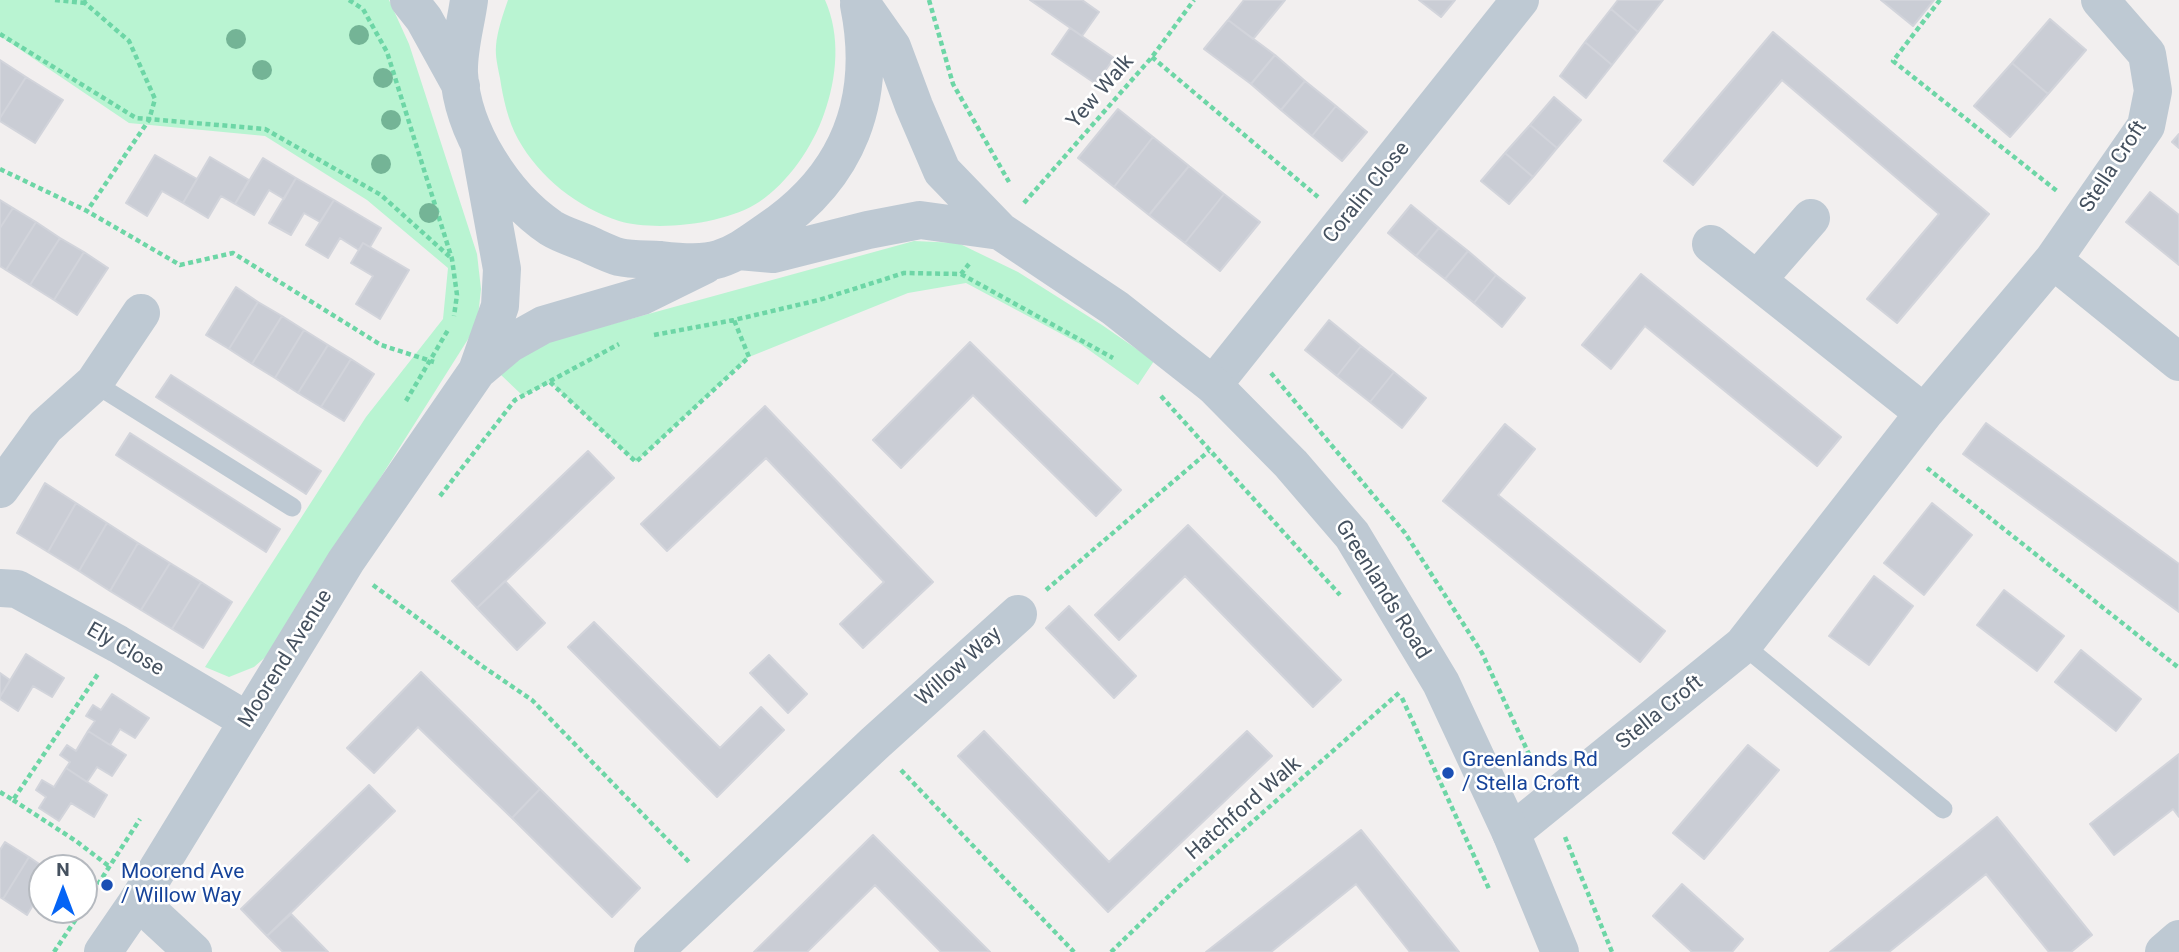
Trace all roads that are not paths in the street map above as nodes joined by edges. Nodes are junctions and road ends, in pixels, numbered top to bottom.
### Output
1 (409, 0) edge
2 (469, 0) edge
3 (858, 0) edge
4 (1520, 0) edge
5 (2100, 0) edge
6 (461, 86) junction
7 (480, 148) junction
8 (1811, 218) dead end
9 (1000, 231) junction
10 (1711, 244) dead end
11 (728, 256) junction
12 (2053, 260) junction
13 (1757, 280) junction
14 (141, 313) dead end
15 (2179, 362) edge
16 (478, 371) junction
17 (94, 383) junction
18 (1213, 385) junction
19 (1924, 413) junction
20 (0, 489) edge
21 (292, 507) dead end
22 (0, 588) edge
23 (1018, 614) road end
24 (1743, 645) junction
25 (248, 721) junction
26 (1943, 809) dead end
27 (1511, 833) junction
28 (138, 901) junction
29 (2179, 939) edge
30 (658, 950) edge
31 (1557, 951) edge
32 (103, 952) edge
33 (193, 952) edge
34 (2164, 952) edge

1 - 6 street
2 - 6 street
3 - 9 street, Greenlands Road
3 - 11 street, Moorend Avenue
4 - 18 street, Coralin Close
5 - 12 street, Stella Croft
6 - 7 street
7 - 11 street, Greenlands Road
7 - 16 street, Moorend Avenue
8 - 13 street
9 - 11 street, Greenlands Road
9 - 18 street, Greenlands Road
10 - 13 street
11 - 16 street, Moorend Avenue
12 - 15 street
12 - 19 street, Stella Croft
13 - 19 street
14 - 17 street
16 - 25 street, Moorend Avenue
17 - 20 street
17 - 21 lane
18 - 27 street, Greenlands Road
19 - 24 street, Stella Croft
22 - 25 street, Ely Close
23 - 30 street, Willow Way
24 - 26 lane
24 - 27 street, Stella Croft
25 - 28 street, Moorend Avenue
27 - 31 street, Greenlands Road
28 - 32 street, Moorend Avenue
28 - 33 street
29 - 34 street

